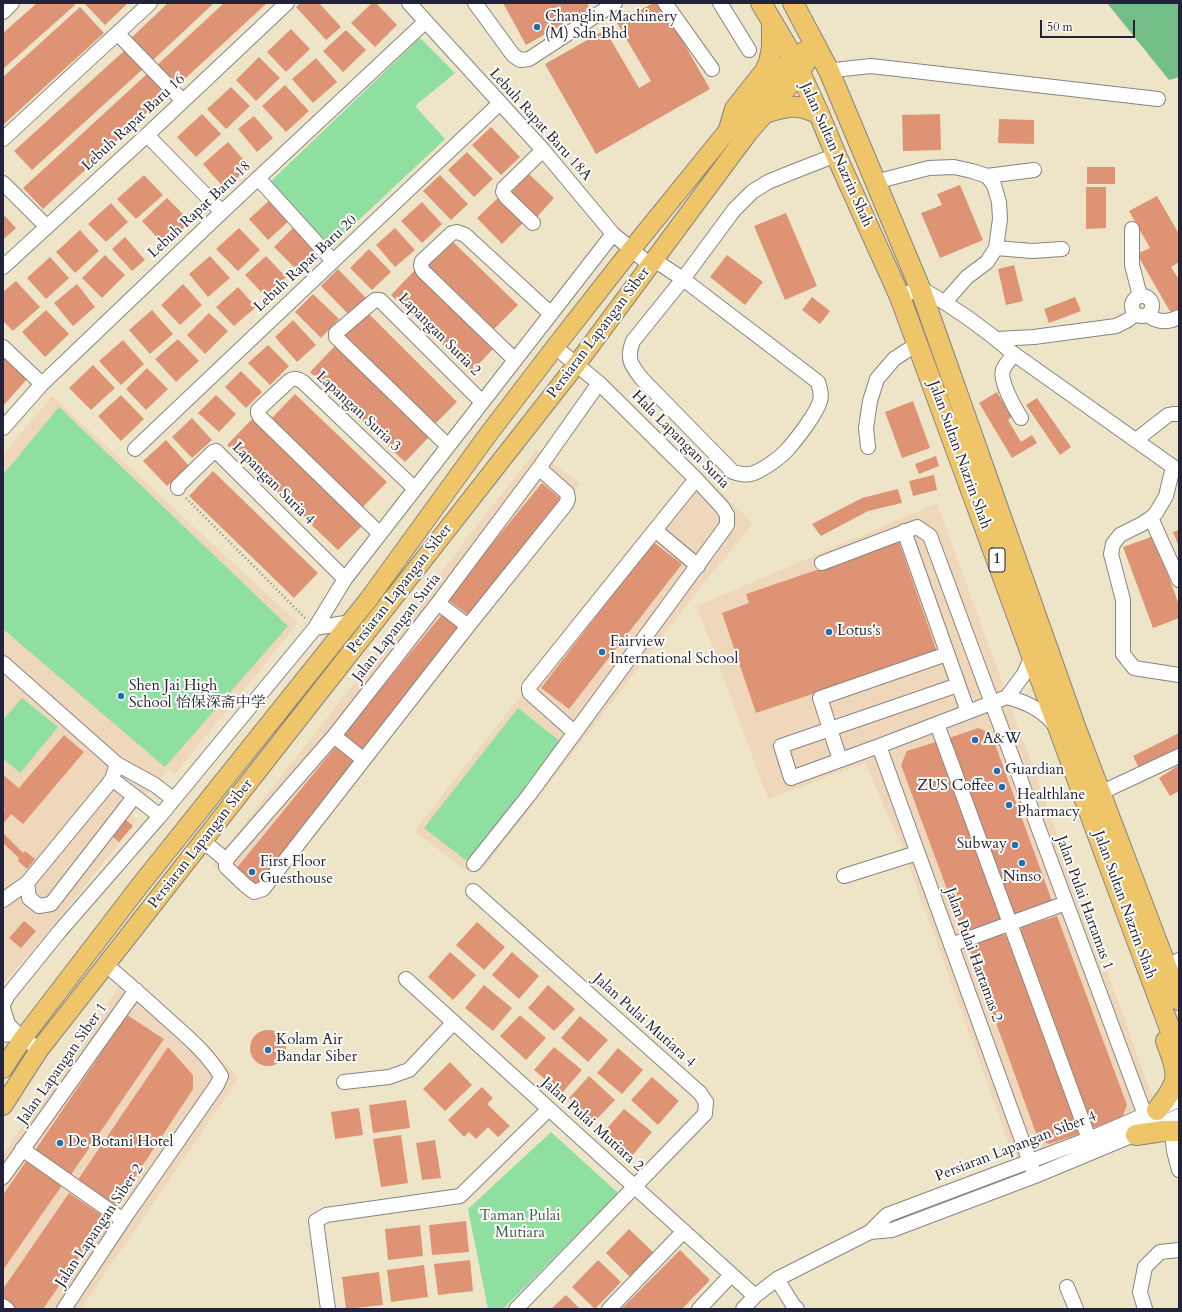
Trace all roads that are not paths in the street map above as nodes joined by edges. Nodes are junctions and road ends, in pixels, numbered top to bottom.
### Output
1 (12, 3) edge
2 (150, 3) edge
3 (287, 3) edge
4 (409, 3) edge
5 (475, 3) edge
6 (615, 3) edge
7 (665, 3) edge
8 (720, 3) edge
9 (761, 3) edge
10 (793, 3) edge
11 (3, 12) edge
12 (425, 22) junction
13 (772, 23) junction
14 (118, 34) junction
15 (816, 45) junction
16 (749, 50) dead end
17 (796, 65) junction
18 (712, 69) dead end
19 (829, 71) junction
20 (1158, 99) dead end
21 (183, 101) junction
22 (499, 104) junction
23 (765, 113) junction
24 (820, 114) junction
25 (729, 129) junction
26 (147, 135) junction
27 (3, 139) edge
28 (542, 150) junction
29 (836, 155) junction
30 (1034, 170) dead end
31 (987, 176) junction
32 (258, 178) junction
33 (875, 182) junction
34 (3, 183) edge
35 (222, 212) junction
36 (533, 223) dead end
37 (47, 227) junction
38 (1132, 229) dead end
39 (613, 234) junction
40 (996, 248) junction
41 (1062, 249) dead end
42 (631, 250) junction
43 (334, 261) junction
44 (652, 263) junction
45 (3, 267) edge
46 (683, 279) junction
47 (920, 288) junction
48 (900, 297) junction
49 (945, 302) junction
50 (551, 314) junction
51 (1142, 314) junction
52 (1179, 317) edge
53 (997, 339) junction
54 (917, 344) junction
55 (3, 347) edge
56 (555, 347) junction
57 (1014, 354) junction
58 (515, 360) junction
59 (576, 364) junction
60 (599, 383) junction
61 (42, 384) junction
62 (482, 402) junction
63 (1179, 414) edge
64 (1021, 418) dead end
65 (3, 428) edge
66 (1136, 440) junction
67 (448, 446) junction
68 (868, 447) dead end
69 (135, 449) dead end
70 (539, 468) junction
71 (1176, 469) edge
72 (696, 479) junction
73 (178, 488) road end
74 (415, 489) junction
75 (1151, 518) junction
76 (655, 530) junction
77 (904, 531) junction
78 (380, 534) junction
79 (822, 563) dead end
80 (698, 566) junction
81 (345, 579) junction
82 (1179, 580) edge
83 (368, 600) junction
84 (438, 603) junction
85 (384, 610) junction
86 (351, 622) junction
87 (468, 626) junction
88 (315, 628) junction
89 (948, 654) junction
90 (1032, 656) junction
91 (3, 663) edge
92 (1179, 675) edge
93 (958, 685) junction
94 (1007, 698) junction
95 (992, 703) junction
96 (968, 712) junction
97 (937, 724) junction
98 (830, 730) junction
99 (574, 732) junction
100 (1061, 735) junction
101 (334, 736) junction
102 (878, 746) junction
103 (1179, 756) edge
104 (364, 760) junction
105 (840, 760) junction
106 (117, 764) junction
107 (112, 779) junction
108 (1100, 793) junction
109 (134, 796) junction
110 (173, 799) junction
111 (160, 816) junction
112 (203, 841) junction
113 (917, 853) junction
114 (226, 860) junction
115 (474, 864) dead end
116 (844, 876) dead end
117 (27, 883) junction
118 (473, 891) dead end
119 (3, 900) edge
120 (1066, 903) junction
121 (1010, 924) junction
122 (951, 945) junction
123 (1139, 947) junction
124 (1172, 963) edge
125 (106, 965) junction
126 (406, 979) dead end
127 (136, 990) junction
128 (4, 999) edge
129 (1179, 1000) edge
130 (454, 1022) junction
131 (3, 1035) edge
132 (20, 1036) junction
133 (39, 1050) junction
134 (1179, 1053) edge
135 (3, 1069) edge
136 (344, 1082) dead end
137 (1179, 1100) edge
138 (3, 1106) edge
139 (549, 1109) junction
140 (1151, 1112) junction
141 (1176, 1126) edge
142 (1136, 1134) joint
143 (1089, 1139) junction
144 (22, 1150) junction
145 (1029, 1161) junction
146 (1179, 1170) edge
147 (1035, 1176) junction
148 (3, 1177) edge
149 (635, 1187) junction
150 (123, 1220) junction
151 (684, 1232) junction
152 (870, 1232) junction
153 (1179, 1250) edge
154 (732, 1275) junction
155 (777, 1279) junction
156 (1067, 1287) dead end
157 (755, 1296) junction
158 (3, 1306) edge
159 (793, 1308) edge
160 (7, 1309) edge
161 (64, 1309) edge
162 (328, 1309) edge
163 (516, 1309) edge
164 (609, 1309) edge
165 (699, 1309) edge
166 (742, 1309) edge
167 (1076, 1309) edge
168 (1145, 1309) edge

1 - 11 street
2 - 14 street
3 - 21 street, Lebuh Rapat Baru 16
4 - 12 street, Lebuh Rapat Baru 18A
5 - 6 street
7 - 18 street
8 - 16 street
9 - 13 highway, Jalan Sultan Nazrin Shah / 1
10 - 15 highway, Jalan Sultan Nazrin Shah / 1
12 - 22 street, Lebuh Rapat Baru 18A
12 - 32 street, Lebuh Rapat Baru 18
13 - 17 highway, Jalan Sultan Nazrin Shah / 1
13 - 25 highway
14 - 21 street
14 - 27 street
15 - 17 main road
15 - 19 highway, Jalan Sultan Nazrin Shah / 1
17 - 23 main road, Persiaran Lapangan Siber
17 - 24 highway, Jalan Sultan Nazrin Shah / 1
17 - 25 main road, Persiaran Lapangan Siber
19 - 20 street
19 - 33 highway, Jalan Sultan Nazrin Shah / 1
21 - 26 street, Lebuh Rapat Baru 16
22 - 28 street, Lebuh Rapat Baru 18A
22 - 43 street, Lebuh Rapat Baru 20
23 - 24 highway
23 - 44 main road, Persiaran Lapangan Siber
24 - 29 highway, Jalan Sultan Nazrin Shah / 1
25 - 42 main road, Persiaran Lapangan Siber
26 - 35 street
26 - 37 street, Lebuh Rapat Baru 16
28 - 36 street
28 - 39 street, Lebuh Rapat Baru 18A
29 - 46 street
29 - 48 highway, Jalan Sultan Nazrin Shah / 1
30 - 31 street
31 - 33 street
31 - 40 street
32 - 35 street, Lebuh Rapat Baru 18
32 - 43 street
33 - 47 highway, Jalan Sultan Nazrin Shah / 1
34 - 37 street
35 - 61 street, Lebuh Rapat Baru 18
37 - 45 street, Lebuh Rapat Baru 16
38 - 51 street
39 - 42 street, Lebuh Rapat Baru 18A
39 - 50 street
40 - 41 street
40 - 49 street
42 - 44 street, Lebuh Rapat Baru 18A
42 - 56 main road, Persiaran Lapangan Siber
43 - 69 street, Lebuh Rapat Baru 20
44 - 46 street, Lebuh Rapat Baru 18A
44 - 59 main road, Persiaran Lapangan Siber
46 - 46 street, Lebuh Rapat Baru 18A
47 - 48 street
47 - 49 street
47 - 108 highway, Jalan Sultan Nazrin Shah / 1
48 - 54 highway, Jalan Sultan Nazrin Shah / 1
49 - 53 street
50 - 58 street
50 - 58 street
51 - 52 street
51 - 53 street
53 - 57 street
54 - 68 street
54 - 90 highway, Jalan Sultan Nazrin Shah / 1
55 - 61 street
56 - 59 street, Hala Lapangan Suria
56 - 83 main road, Persiaran Lapangan Siber
57 - 64 street
57 - 66 street
58 - 62 street
59 - 60 street, Hala Lapangan Suria
59 - 85 main road, Persiaran Lapangan Siber
60 - 70 street, Jalan Lapangan Suria
60 - 72 street, Hala Lapangan Suria
61 - 65 street, Lebuh Rapat Baru 18
62 - 67 street
62 - 67 street, Lapangan Suria 2
63 - 66 street
66 - 71 street
67 - 74 street
70 - 84 street, Jalan Lapangan Suria
70 - 87 street
71 - 75 street
72 - 76 street
72 - 80 street, Hala Lapangan Suria
73 - 81 street, Lapangan Suria 4
74 - 78 street
74 - 78 street, Lapangan Suria 3
75 - 82 street
75 - 92 street
76 - 80 street
76 - 99 street
77 - 79 street
77 - 89 street
77 - 95 street, Jalan Pulai Hartamas 1
78 - 81 street
80 - 99 street
81 - 88 street
83 - 85 main road
83 - 86 main road, Persiaran Lapangan Siber
84 - 87 street
84 - 101 street, Jalan Lapangan Suria
85 - 112 main road, Persiaran Lapangan Siber
86 - 88 street
86 - 132 main road, Persiaran Lapangan Siber
87 - 104 street
88 - 110 street
89 - 93 street
89 - 98 street
90 - 94 street
90 - 100 highway, Jalan Sultan Nazrin Shah / 1
91 - 106 street
93 - 96 street
93 - 98 street
94 - 95 street
94 - 100 street
95 - 96 street
95 - 120 street, Jalan Pulai Hartamas 1
96 - 97 street
97 - 102 street
97 - 121 street
98 - 105 street
98 - 105 street
99 - 115 street
100 - 123 highway, Jalan Sultan Nazrin Shah / 1
101 - 104 street
101 - 114 street, Jalan Lapangan Suria
102 - 105 street
102 - 113 street, Jalan Pulai Hartamas 2
103 - 108 street
104 - 114 street
106 - 107 street
106 - 110 street
107 - 109 street
107 - 117 street
108 - 124 highway, Jalan Sultan Nazrin Shah / 1
109 - 111 street
109 - 117 street
110 - 111 street
111 - 128 street
112 - 114 street
112 - 125 main road, Persiaran Lapangan Siber
113 - 116 street
113 - 122 street, Jalan Pulai Hartamas 2
117 - 119 street
118 - 149 street, Jalan Pulai Mutiara 4
120 - 121 street
120 - 140 street, Jalan Pulai Hartamas 1
121 - 122 street
121 - 143 street
122 - 145 street, Jalan Pulai Hartamas 2
123 - 134 highway, Jalan Sultan Nazrin Shah / 1
123 - 140 highway
124 - 129 highway, Jalan Sultan Nazrin Shah / 1
125 - 127 street, Jalan Lapangan Siber 2
125 - 133 main road, Persiaran Lapangan Siber
126 - 130 street, Jalan Pulai Mutiara 2
127 - 144 street, Jalan Lapangan Siber 1
127 - 150 street, Jalan Lapangan Siber 2
128 - 132 street
130 - 136 street
130 - 139 street, Jalan Pulai Mutiara 2
131 - 132 street
132 - 133 street
132 - 135 main road, Persiaran Lapangan Siber
133 - 138 main road, Persiaran Lapangan Siber
137 - 140 street, Persiaran Lapangan Siber 4
139 - 149 street, Jalan Pulai Mutiara 2
139 - 162 street
140 - 143 street, Persiaran Lapangan Siber 4
141 - 142 highway
141 - 146 street
142 - 147 street, Persiaran Lapangan Siber 4
143 - 145 street, Persiaran Lapangan Siber 4
144 - 148 street, Jalan Lapangan Siber 1
144 - 150 street
145 - 147 street, Jalan Pulai Hartamas 2
145 - 152 street, Persiaran Lapangan Siber 4
147 - 152 street, Persiaran Lapangan Siber 4
149 - 151 street, Jalan Pulai Mutiara 2
149 - 163 street, Jalan Pulai Mutiara 4
150 - 161 street, Jalan Lapangan Siber 2
151 - 154 street, Jalan Pulai Mutiara 2
151 - 164 street
152 - 155 street, Persiaran Lapangan Siber 4
153 - 168 street
154 - 157 street, Jalan Pulai Mutiara 2
154 - 165 street
155 - 157 street, Persiaran Lapangan Siber 4
155 - 159 street
156 - 167 street
157 - 166 street, Persiaran Lapangan Siber 4
158 - 160 street

